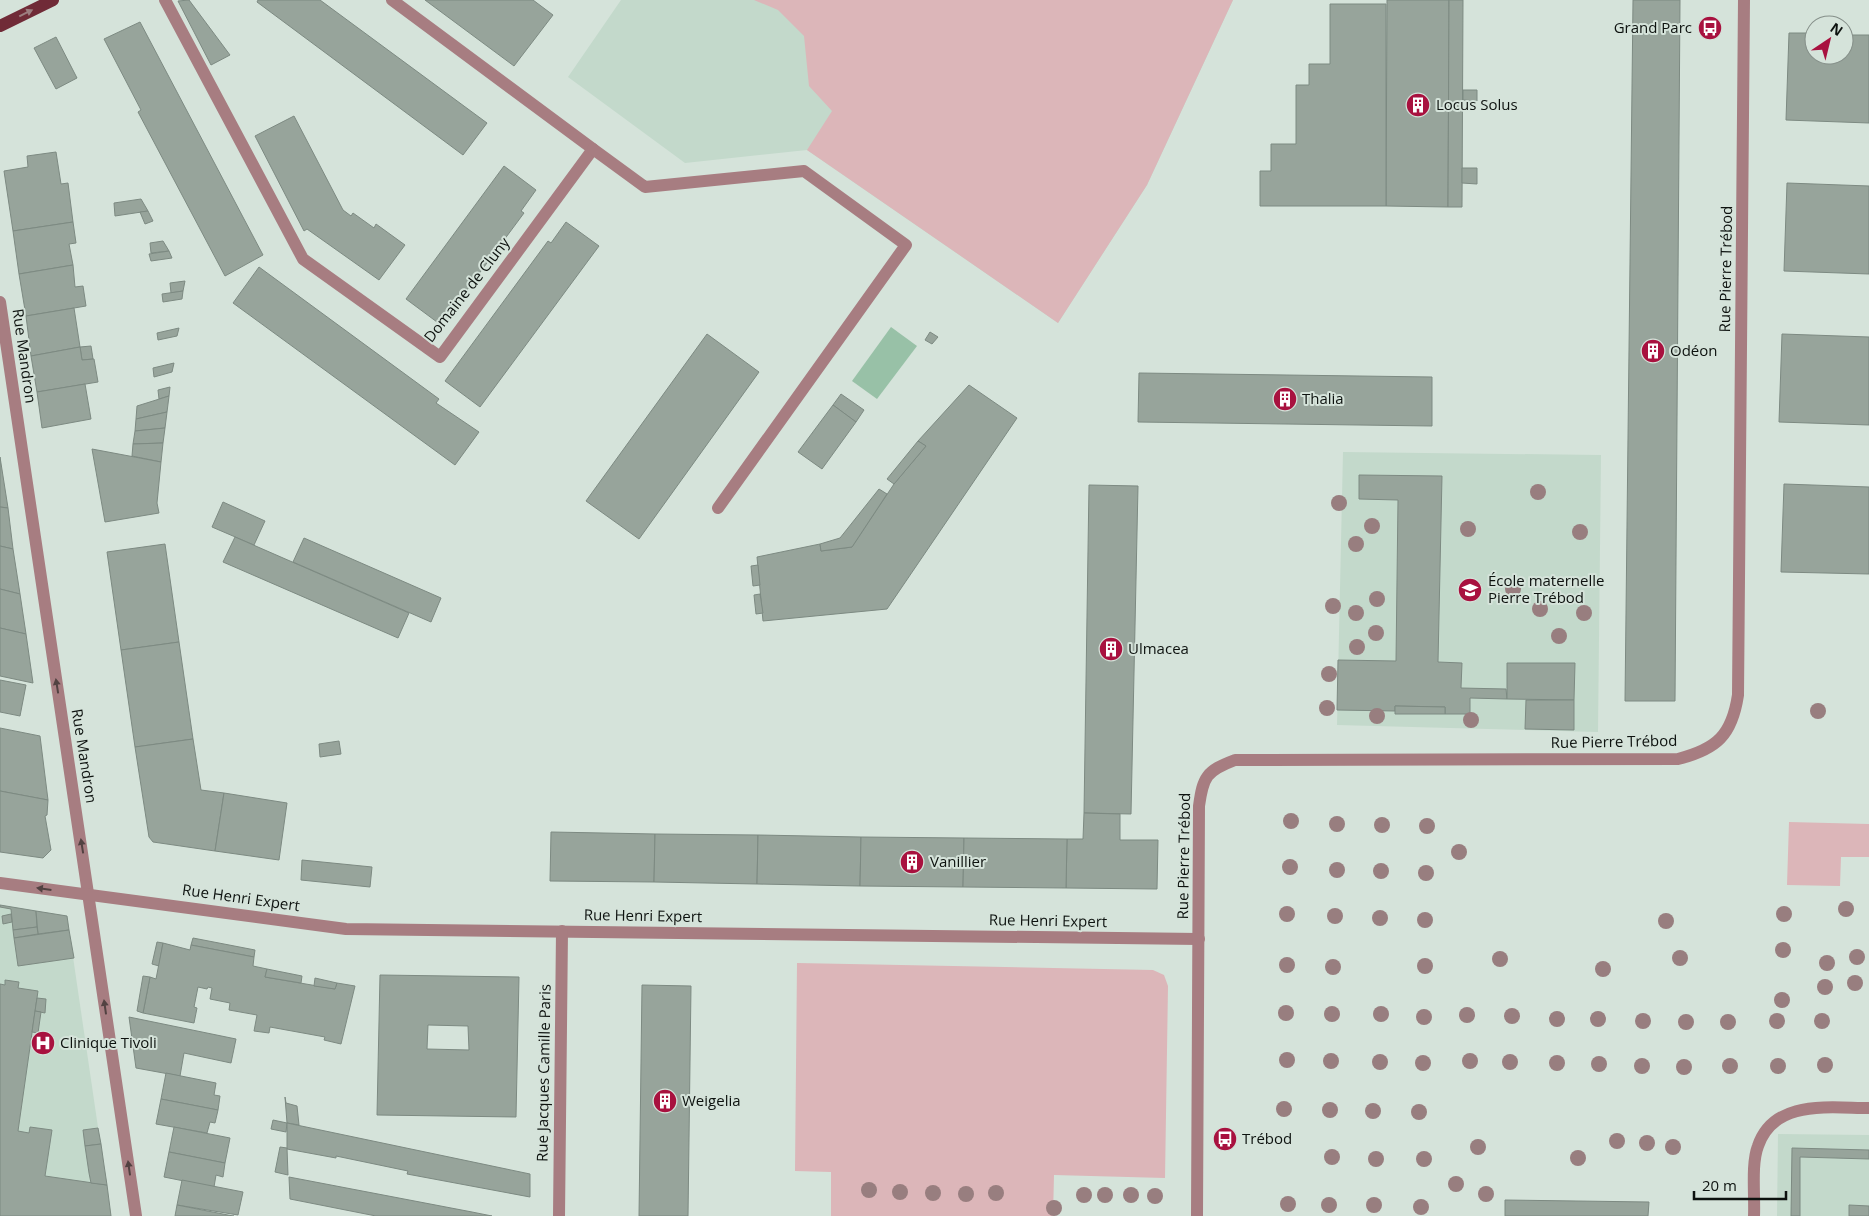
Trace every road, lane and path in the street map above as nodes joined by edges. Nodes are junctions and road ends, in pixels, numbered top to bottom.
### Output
1 (53, 0) edge
2 (165, 0) edge
3 (392, 0) edge
4 (1744, 0) edge
5 (0, 26) edge
6 (593, 149) junction
7 (0, 302) edge
8 (718, 508) dead end
9 (0, 883) edge
10 (89, 894) junction
11 (562, 931) junction
12 (1198, 939) junction
13 (1869, 1108) edge
14 (136, 1216) edge
15 (559, 1216) edge
16 (1197, 1216) edge
17 (1754, 1216) edge

5 -> 1 main road
2 - 6 street, Domaine de Cluny
3 - 6 street
4 - 12 street, Rue Pierre Trébod
6 - 8 street
10 -> 7 street, Rue Mandron
10 -> 9 street, Rue Henri Expert
10 - 11 street, Rue Henri Expert
14 -> 10 street, Rue Mandron
11 - 12 street, Rue Henri Expert
11 - 15 street, Rue Jacques Camille Paris
12 - 16 street, Rue Pierre Trébod
13 - 17 street

